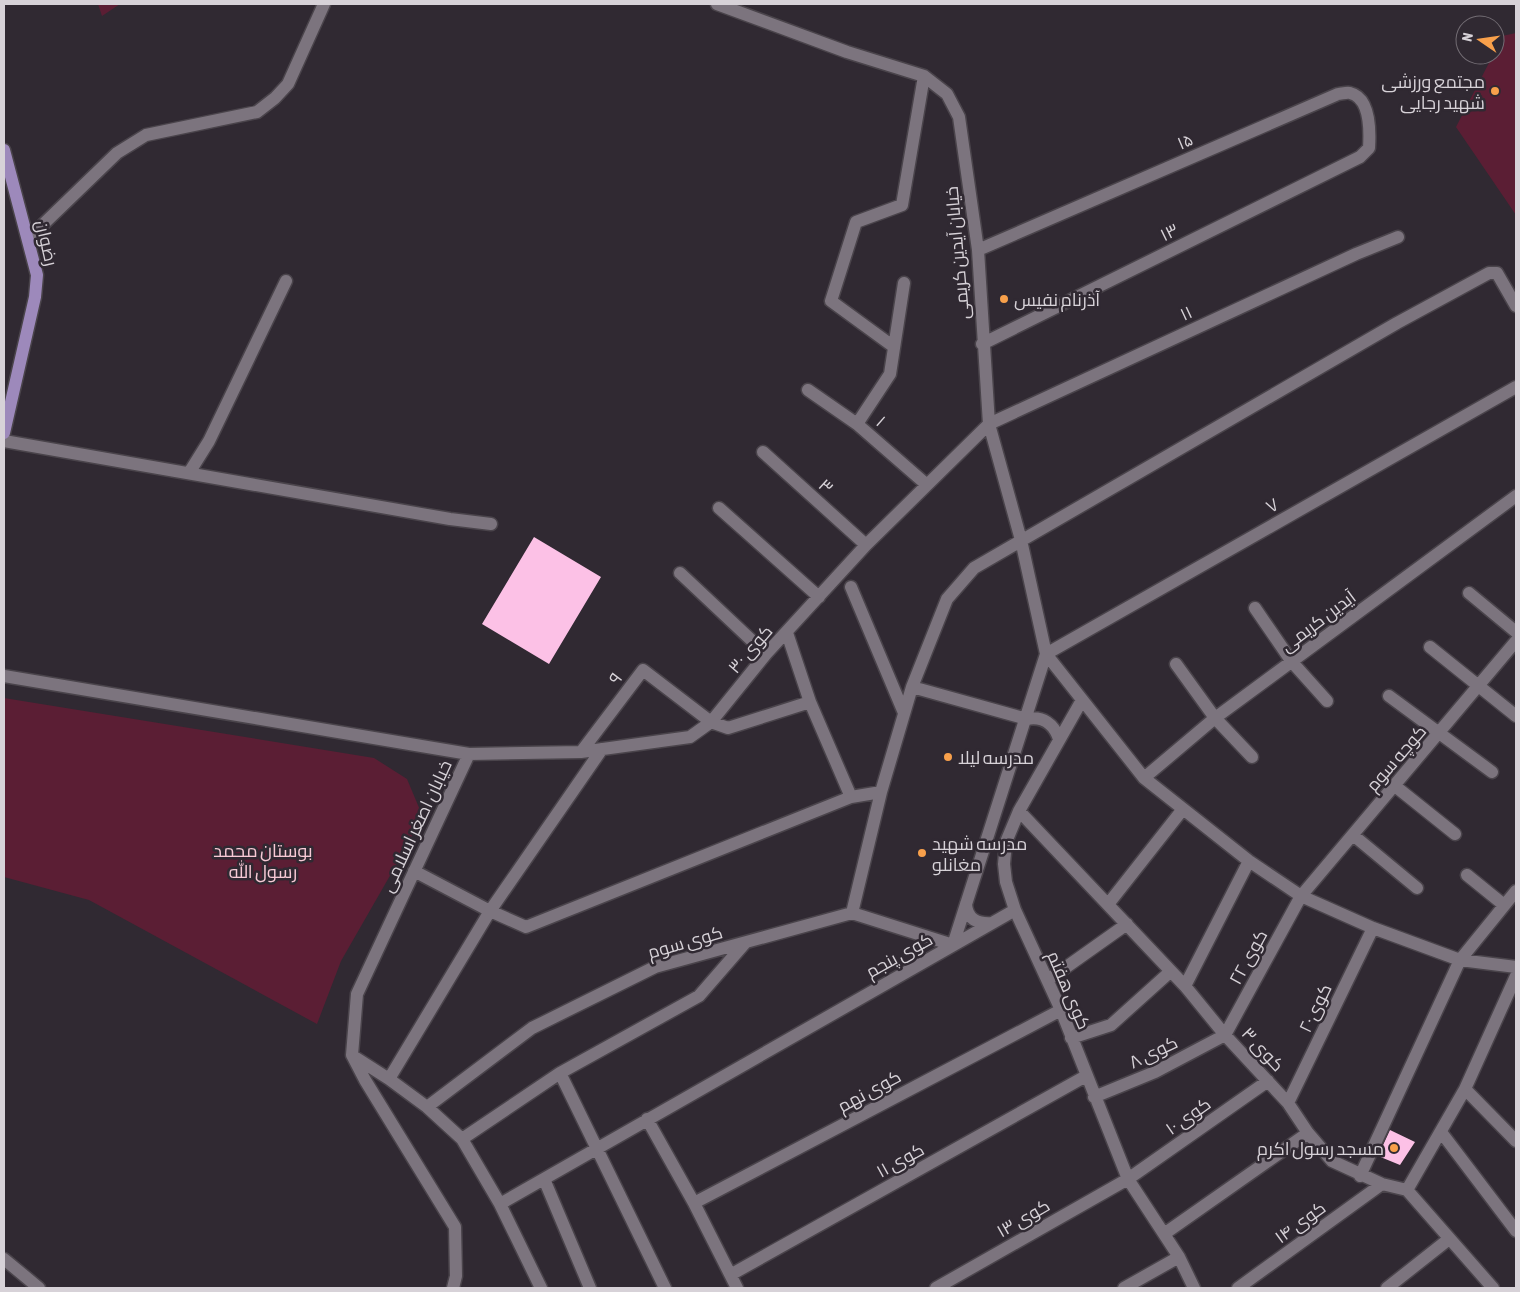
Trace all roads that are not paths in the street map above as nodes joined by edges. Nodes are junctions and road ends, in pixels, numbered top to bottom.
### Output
1 (324, 4) edge
2 (717, 4) edge
3 (924, 76) junction
4 (1369, 148) joint
5 (4, 150) edge
6 (1398, 237) dead end
7 (29, 238) junction
8 (978, 250) junction
9 (286, 281) dead end
10 (904, 283) dead end
11 (1516, 306) edge
12 (982, 344) junction
13 (894, 347) junction
14 (1516, 387) edge
15 (808, 390) dead end
16 (857, 424) junction
17 (989, 424) junction
18 (4, 433) edge
19 (4, 441) edge
20 (763, 452) dead end
21 (189, 473) junction
22 (927, 484) junction
23 (1516, 496) edge
24 (719, 508) dead end
25 (491, 524) dead end
26 (1021, 540) junction
27 (866, 545) junction
28 (680, 573) dead end
29 (851, 588) dead end
30 (1469, 593) dead end
31 (819, 597) junction
32 (1255, 608) dead end
33 (1516, 632) edge
34 (787, 633) junction
35 (1516, 641) edge
36 (1430, 647) dead end
37 (766, 654) junction
38 (1046, 654) junction
39 (1292, 662) junction
40 (1176, 664) dead end
41 (4, 676) edge
42 (1479, 686) junction
43 (912, 687) junction
44 (1390, 696) dead end
45 (1082, 700) junction
46 (1327, 701) dead end
47 (810, 702) junction
48 (904, 713) junction
49 (1516, 716) edge
50 (1216, 718) junction
51 (1027, 719) junction
52 (711, 722) junction
53 (1439, 734) junction
54 (1059, 739) junction
55 (602, 749) junction
56 (581, 752) junction
57 (469, 754) junction
58 (1252, 756) dead end
59 (1492, 772) dead end
60 (1144, 778) junction
61 (1395, 786) junction
62 (881, 792) junction
63 (851, 797) junction
64 (1183, 809) junction
65 (1019, 811) junction
66 (1455, 834) dead end
67 (1353, 835) junction
68 (1249, 861) junction
69 (414, 871) junction
70 (1467, 875) dead end
71 (1417, 888) dead end
72 (1516, 891) edge
73 (1301, 896) junction
74 (1109, 903) junction
75 (966, 904) junction
76 (1504, 905) junction
77 (1016, 910) junction
78 (490, 911) junction
79 (852, 913) junction
80 (992, 922) junction
81 (1127, 924) junction
82 (1373, 928) junction
83 (745, 943) junction
84 (952, 945) junction
85 (1460, 960) junction
86 (1516, 967) edge
87 (1171, 971) junction
88 (1516, 976) edge
89 (1048, 980) junction
90 (1185, 986) junction
91 (1061, 1010) junction
92 (1225, 1035) junction
93 (1071, 1038) junction
94 (352, 1055) junction
95 (560, 1073) junction
96 (1086, 1076) junction
97 (389, 1079) junction
98 (1268, 1081) junction
99 (1465, 1089) junction
100 (1094, 1097) junction
101 (1288, 1103) junction
102 (427, 1107) junction
103 (647, 1119) junction
104 (1441, 1132) junction
105 (1308, 1133) junction
106 (462, 1139) junction
107 (1515, 1139) edge
108 (596, 1148) junction
109 (1360, 1176) junction
110 (1128, 1179) junction
111 (544, 1180) junction
112 (1382, 1184) junction
113 (1407, 1190) junction
114 (694, 1203) junction
115 (500, 1204) junction
116 (1516, 1231) edge
117 (1164, 1234) junction
118 (1449, 1239) junction
119 (1179, 1257) junction
120 (4, 1259) edge
121 (732, 1274) junction
122 (39, 1288) edge
123 (453, 1288) edge
124 (541, 1288) edge
125 (590, 1288) edge
126 (665, 1288) edge
127 (737, 1288) edge
128 (936, 1288) edge
129 (1124, 1288) edge
130 (1194, 1288) edge
131 (1238, 1288) edge
132 (1387, 1288) edge
133 (1493, 1288) edge

1 - 7 street
2 - 3 street, خیابان آیدین کریمی
3 - 8 street, خیابان آیدین کریمی
3 - 13 street
4 - 8 street, ۱۵
4 - 12 street, ۱۳
5 - 7 main road, رضوان
6 - 17 street, ۱۱
7 - 18 main road, رضوان
8 - 12 street, خیابان آیدین کریمی
9 - 21 street
10 - 13 street
11 - 26 street
12 - 17 street, خیابان آیدین کریمی
13 - 16 street
14 - 38 street, ۷
15 - 16 street, ۱
16 - 22 street, ۱
17 - 22 street, کوی ۳۰
17 - 26 street, خیابان آیدین کریمی
19 - 21 street
20 - 27 street, ۳
21 - 25 street
22 - 27 street, کوی ۳۰
23 - 39 street, آیدین کریمی
24 - 31 street
26 - 38 street, خیابان آیدین کریمی
26 - 43 street
27 - 31 street, کوی ۳۰
28 - 37 street
29 - 48 street
30 - 33 street
31 - 34 street, کوی ۳۰
32 - 39 street
34 - 37 street, کوی ۳۰
34 - 47 street
35 - 42 street, کوچه سوم
36 - 42 street
37 - 52 street, کوی ۳۰
38 - 45 street
38 - 51 street, کوی پنجم
39 - 46 street
39 - 50 street, آیدین کریمی
40 - 50 street
41 - 57 street, خیابان اصغر اسلامی
42 - 49 street
42 - 53 street, کوچه سوم
43 - 48 street
43 - 51 street
44 - 53 street
45 - 54 street, کوی هفتم
45 - 60 street
47 - 52 street
47 - 63 street
48 - 62 street
50 - 58 street
50 - 60 street, آیدین کریمی
51 - 54 street
51 - 75 street, کوی پنجم
52 - 55 street, کوی ۳۰
52 - 56 street, ۹
53 - 59 street
53 - 61 street, کوچه سوم
54 - 65 street, کوی هفتم
55 - 56 street, کوی ۳۰
55 - 78 street
56 - 57 street, کوی ۳۰
57 - 69 street, خیابان اصغر اسلامی
60 - 64 street
61 - 66 street
61 - 67 street, کوچه سوم
62 - 63 street
62 - 79 street
63 - 78 street
64 - 68 street
64 - 74 street
65 - 74 street, کوی ۳
65 - 77 street, کوی هفتم
67 - 71 street
67 - 73 street, کوچه سوم
68 - 73 street
68 - 90 street
69 - 78 street
69 - 94 street, خیابان اصغر اسلامی
70 - 76 street
72 - 76 street
73 - 82 street
73 - 92 street, کوی ۲۲
74 - 81 street, کوی ۳
75 - 80 street
75 - 84 street, کوی پنجم
76 - 85 street
77 - 80 street
77 - 89 street, کوی هفتم
78 - 97 street
79 - 83 street, کوی سوم
79 - 84 street
80 - 84 street
81 - 87 street, کوی ۳
81 - 89 street
82 - 85 street
82 - 101 street, کوی۲۰
83 - 95 street
83 - 102 street, کوی سوم
84 - 103 street, کوی پنجم
85 - 86 street
85 - 109 street
87 - 90 street, کوی ۳
87 - 93 street
88 - 99 street
89 - 91 street, کوی هفتم
90 - 92 street, کوی ۳
91 - 93 street, کوی هفتم
91 - 114 street, کوی نهم
92 - 98 street, کوی ۳
92 - 100 street, کوی ۸
93 - 96 street, کوی هفتم
94 - 97 street
94 - 123 street
95 - 106 street
95 - 108 street
96 - 100 street, کوی هفتم
96 - 121 street, کوی ۱۱
97 - 102 street
98 - 101 street, کوی ۳
98 - 110 street, کوی ۱۰
99 - 104 street
99 - 107 street
100 - 110 street, کوی هفتم
101 - 105 street, کوی ۳
102 - 106 street
103 - 108 street, کوی پنجم
103 - 114 street
104 - 113 street
104 - 116 street
105 - 109 street, کوی ۳
105 - 117 street
106 - 115 street
108 - 111 street, کوی پنجم
108 - 126 street
109 - 112 street, کوی ۳
110 - 117 street, کوی هفتم
110 - 128 street, کوی ۱۳
111 - 115 street, کوی پنجم
111 - 125 street
112 - 113 street, کوی ۳
112 - 131 street, کوی ۱۴
113 - 118 street
114 - 121 street
115 - 124 street
117 - 119 street, کوی هفتم
118 - 132 street
118 - 133 street
119 - 129 street
119 - 130 street, کوی هفتم
120 - 122 street
121 - 127 street

